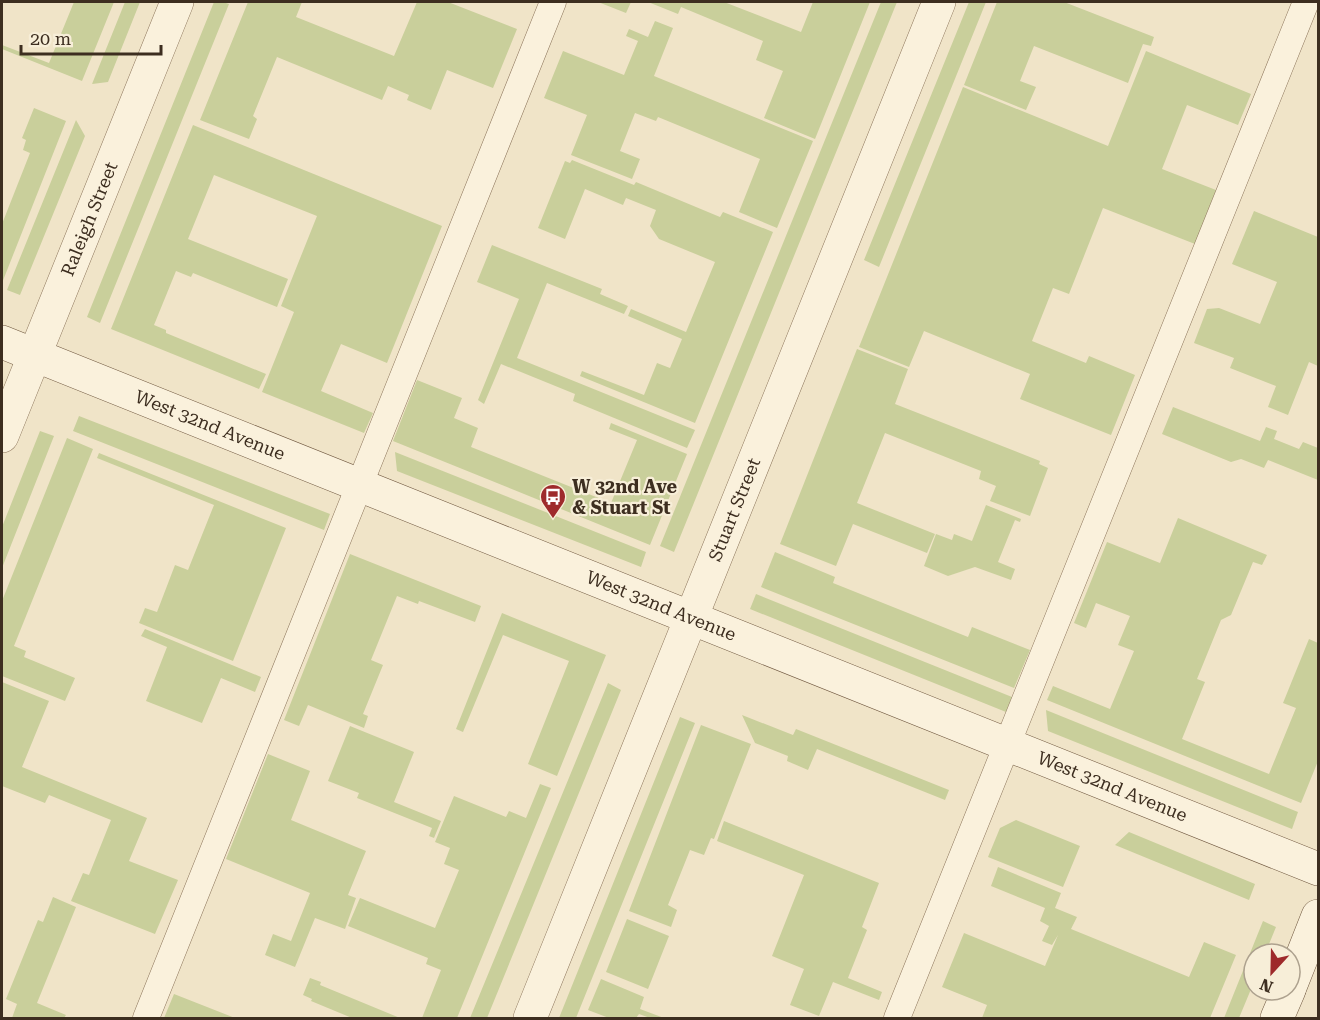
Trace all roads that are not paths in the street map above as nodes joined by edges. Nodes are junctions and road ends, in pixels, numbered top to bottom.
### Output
1 (177, 2) edge
2 (553, 2) edge
3 (939, 2) edge
4 (1306, 2) edge
5 (2, 342) edge
6 (34, 355) junction
7 (2, 436) edge
8 (360, 485) junction
9 (691, 618) junction
10 (1007, 745) junction
11 (1318, 869) edge
12 (1318, 916) edge
13 (1302, 956) edge
14 (1284, 1002) edge
15 (146, 1018) edge
16 (530, 1018) edge
17 (897, 1018) edge
18 (1278, 1018) edge

1 - 6 street, Raleigh Street
2 - 8 lane
3 - 9 street, Stuart Street
4 - 10 lane
5 - 6 street, West 32nd Avenue
6 - 7 street, Raleigh Street
6 - 8 street, West 32nd Avenue
8 - 9 street, West 32nd Avenue
8 - 15 lane
9 - 10 street, West 32nd Avenue
9 - 16 street, Stuart Street
10 - 11 street, West 32nd Avenue
10 - 17 lane
12 - 13 street
14 - 18 street

